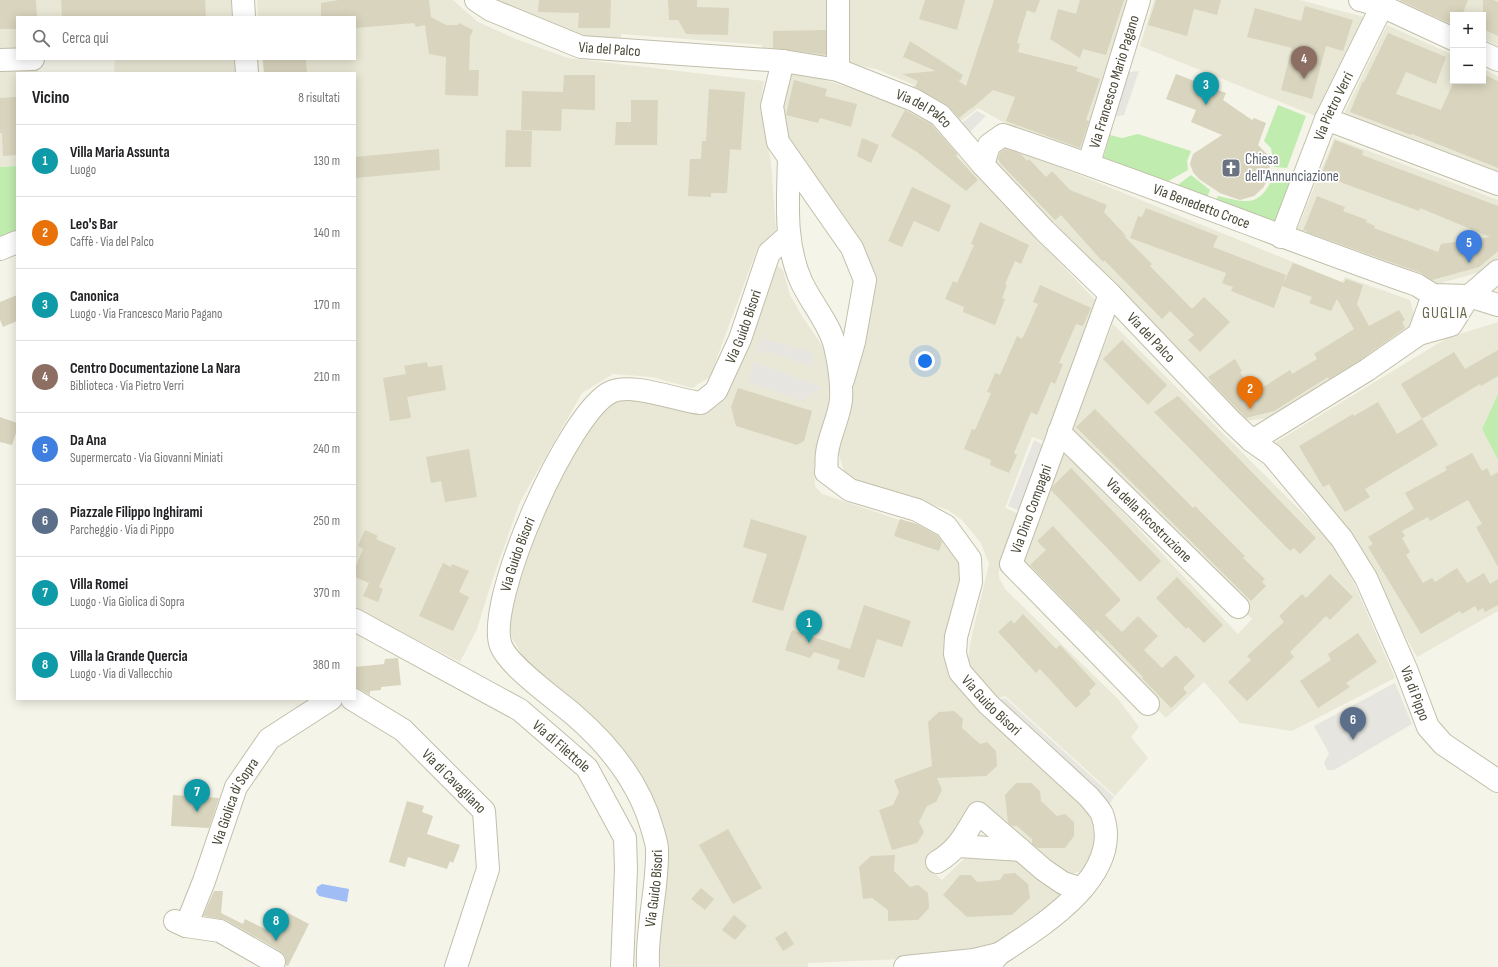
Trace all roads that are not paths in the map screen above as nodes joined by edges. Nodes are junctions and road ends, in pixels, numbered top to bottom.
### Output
1 (243, 0) edge
2 (476, 0) edge
3 (838, 0) edge
4 (1139, 0) edge
5 (1360, 0) edge
6 (1382, 3) edge
7 (244, 16) edge
8 (1450, 37) edge
9 (1486, 54) edge
10 (0, 60) edge
11 (16, 60) edge
12 (246, 60) edge
13 (1498, 60) edge
14 (783, 61) junction
15 (838, 70) junction
16 (247, 72) edge
17 (1326, 119) junction
18 (789, 158) junction
19 (1089, 163) junction
20 (983, 165) junction
21 (1498, 184) edge
22 (788, 236) junction
23 (1281, 237) junction
24 (16, 242) edge
25 (0, 249) edge
26 (1498, 271) edge
27 (1110, 294) junction
28 (1433, 295) junction
29 (1469, 296) junction
30 (1498, 305) edge
31 (1419, 334) junction
32 (841, 388) junction
33 (1059, 432) junction
34 (1252, 440) junction
35 (1366, 578) joint
36 (1238, 608) dead end
37 (356, 621) edge
38 (329, 700) edge
39 (354, 700) edge
40 (1148, 704) dead end
41 (1498, 781) edge
42 (958, 846) junction
43 (1021, 850) junction
44 (937, 862) dead end
45 (1088, 881) junction
46 (993, 960) edge
47 (274, 962) dead end
48 (456, 967) edge
49 (622, 967) edge
50 (648, 967) edge
51 (905, 967) edge

1 - 7 street
2 - 14 street, Via del Palco
3 - 15 street
4 - 19 street, Via Francesco Mario Pagano
5 - 6 street
6 - 8 street
6 - 17 street, Via Pietro Verri
9 - 13 street
10 - 11 street
12 - 16 street
14 - 15 street, Via del Palco
14 - 18 street, Via Guido Bisori
15 - 20 street, Via del Palco
17 - 21 street
17 - 23 street, Via Pietro Verri
18 - 22 street, Via Guido Bisori
18 - 32 street, Via Guido Bisori
19 - 20 street, Via Benedetto Croce
19 - 23 street, Via Benedetto Croce
20 - 27 street, Via del Palco
22 - 32 street, Via Guido Bisori
22 - 50 street, Via Guido Bisori
23 - 28 street, Via Benedetto Croce
24 - 25 street
26 - 29 street
27 - 33 street, Via Dino Compagni
27 - 34 street, Via del Palco
28 - 29 street
28 - 31 street
29 - 30 street
29 - 31 street
31 - 34 street
32 - 45 street, Via Guido Bisori
33 - 36 street, Via della Ricostruzione
33 - 40 street, Via Dino Compagni
34 - 35 street, Via del Palco
35 - 41 street, Via di Pippo
37 - 49 street, Via di Filettole
38 - 47 street, Via Giolica di Sopra
39 - 48 street, Via di Cavagliano
42 - 43 street
42 - 43 street
42 - 44 street
43 - 45 street
45 - 46 street, Via Guido Bisori
46 - 51 street, Via Guido Bisori

